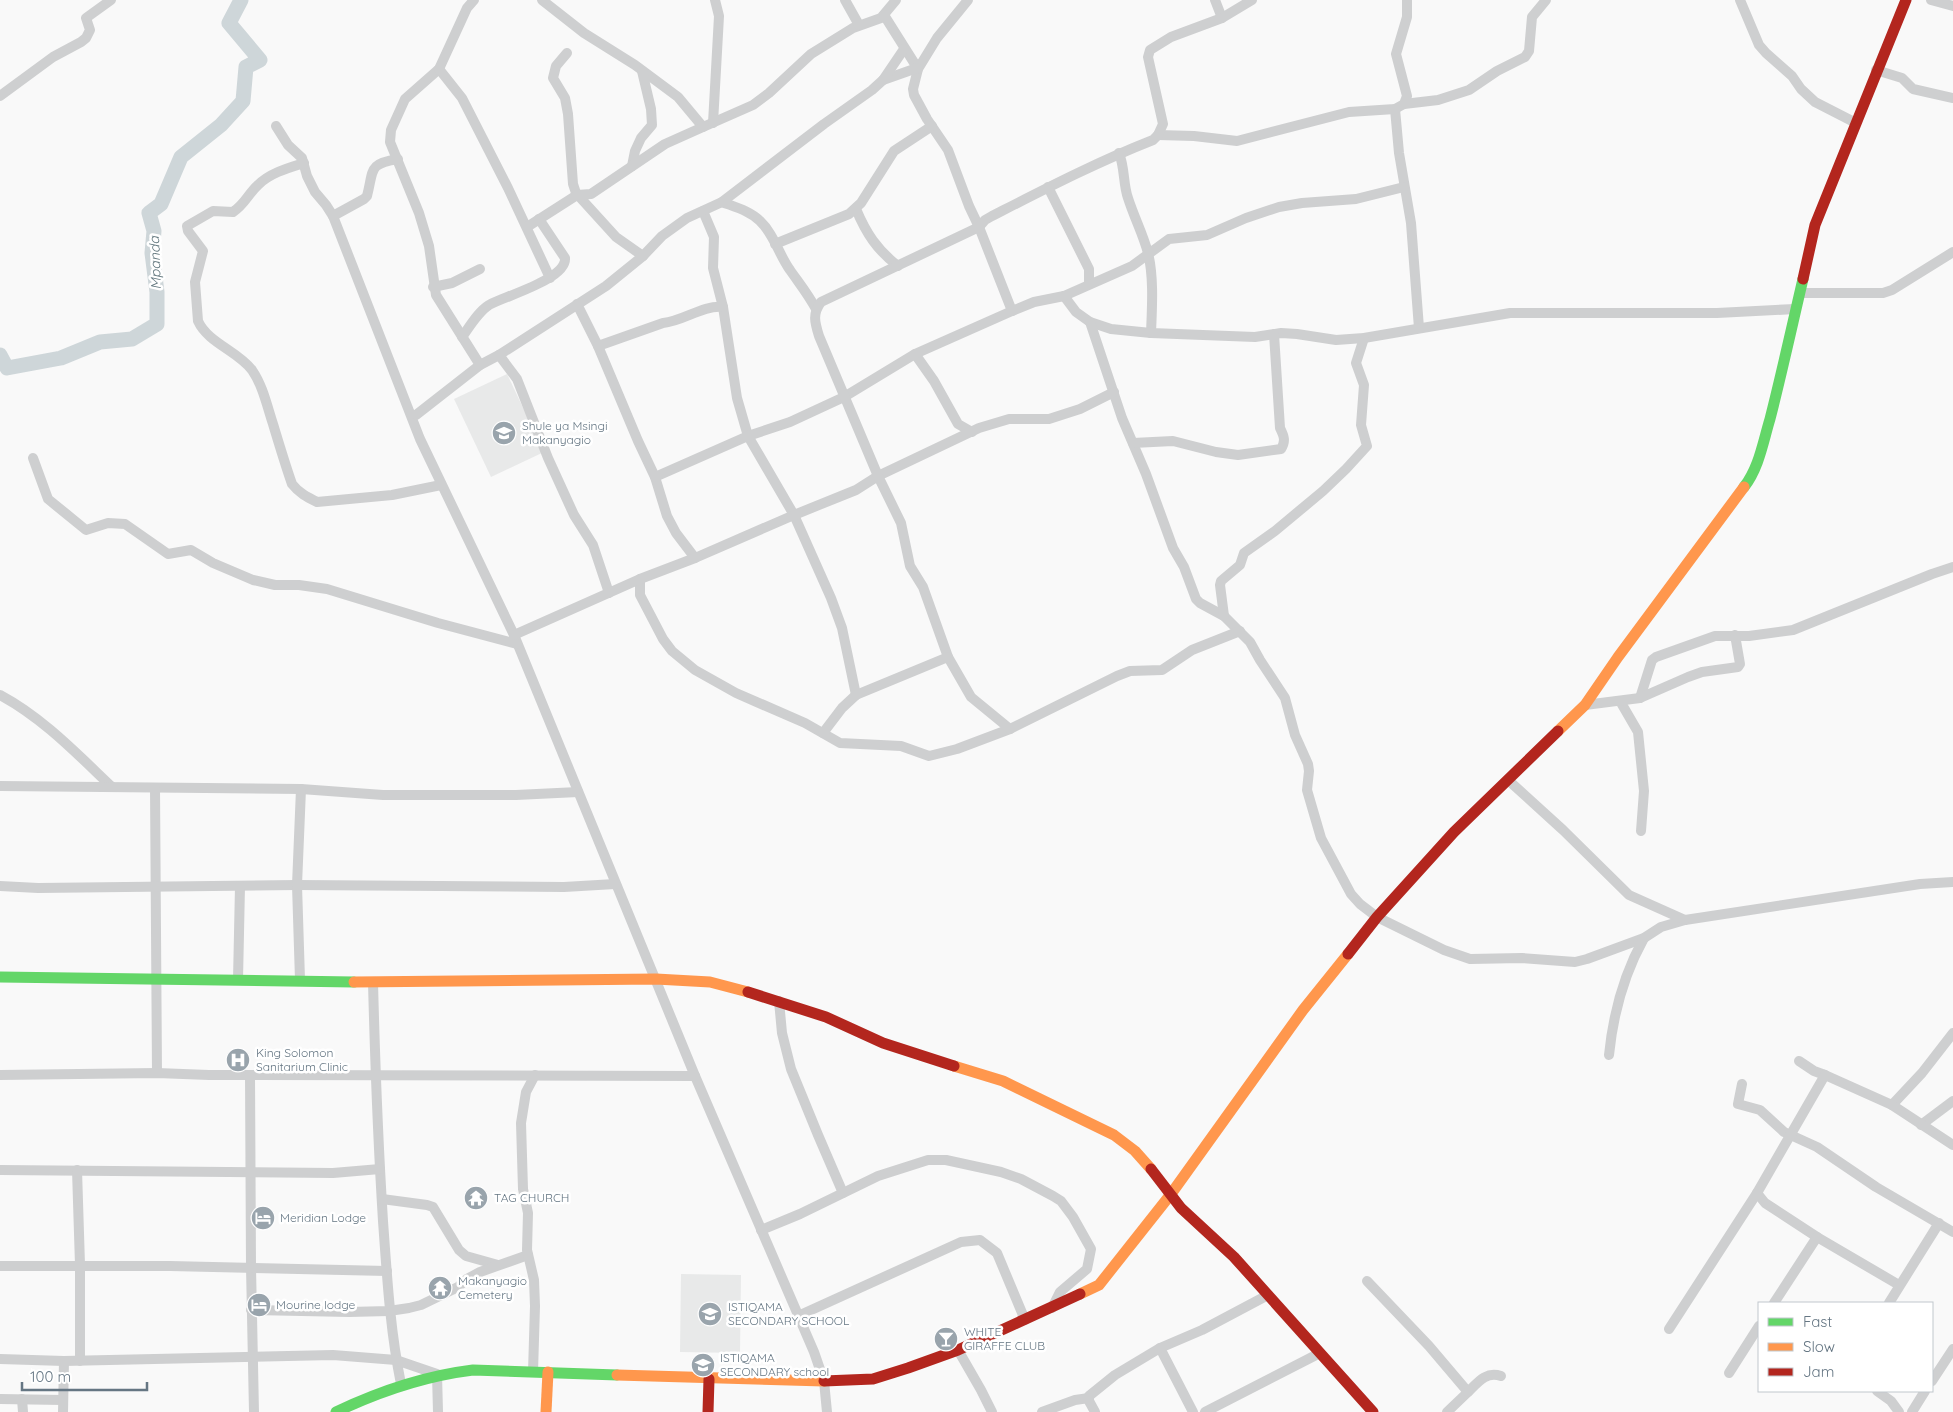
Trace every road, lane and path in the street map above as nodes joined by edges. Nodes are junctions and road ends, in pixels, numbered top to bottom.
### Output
1 (111, 0) edge
2 (474, 0) edge
3 (542, 0) edge
4 (714, 0) edge
5 (845, 0) edge
6 (896, 0) edge
7 (968, 0) edge
8 (1215, 0) edge
9 (1252, 0) edge
10 (1406, 0) edge
11 (1546, 0) edge
12 (1740, 0) edge
13 (1906, 0) edge
14 (1931, 0) edge
15 (1536, 4) edge
16 (1953, 6) edge
17 (884, 15) junction
18 (1222, 18) junction
19 (859, 26) junction
20 (904, 48) junction
21 (567, 53) dead end
22 (439, 68) junction
23 (918, 68) junction
24 (642, 70) junction
25 (1876, 70) junction
26 (884, 80) junction
27 (0, 96) edge
28 (1953, 98) edge
29 (1399, 106) junction
30 (1856, 123) junction
31 (708, 125) junction
32 (276, 126) dead end
33 (932, 126) junction
34 (1158, 135) junction
35 (1119, 153) junction
36 (398, 159) junction
37 (304, 163) junction
38 (632, 166) junction
39 (1048, 187) junction
40 (1404, 187) junction
41 (577, 195) junction
42 (722, 202) junction
43 (856, 209) junction
44 (703, 211) junction
45 (332, 216) junction
46 (539, 219) junction
47 (527, 227) junction
48 (979, 227) junction
49 (775, 244) junction
50 (1953, 252) edge
51 (1148, 255) junction
52 (643, 256) junction
53 (885, 256) junction
54 (898, 266) junction
55 (480, 269) dead end
56 (877, 275) junction
57 (550, 278) junction
58 (1089, 284) junction
59 (433, 287) junction
60 (1800, 293) junction
61 (1064, 296) junction
62 (577, 304) junction
63 (723, 307) junction
64 (816, 309) junction
65 (1795, 309) junction
66 (1012, 311) junction
67 (1090, 322) junction
68 (1419, 328) junction
69 (1151, 333) junction
70 (1274, 334) junction
71 (462, 337) junction
72 (1364, 338) junction
73 (598, 346) junction
74 (915, 354) junction
75 (499, 355) junction
76 (480, 364) junction
77 (1114, 392) junction
78 (844, 397) junction
79 (416, 415) dead end
80 (972, 432) junction
81 (748, 436) junction
82 (1133, 443) junction
83 (33, 458) dead end
84 (655, 476) junction
85 (878, 476) junction
86 (441, 485) junction
87 (794, 515) junction
88 (695, 558) junction
89 (1953, 568) edge
90 (640, 579) junction
91 (609, 593) junction
92 (1224, 616) junction
93 (1240, 631) junction
94 (1734, 635) junction
95 (516, 640) junction
96 (948, 657) junction
97 (856, 695) junction
98 (0, 696) edge
99 (1640, 698) junction
100 (1620, 701) junction
101 (1585, 705) junction
102 (1010, 729) junction
103 (823, 734) junction
104 (1508, 780) junction
105 (0, 786) edge
106 (112, 787) junction
107 (154, 788) junction
108 (301, 789) junction
109 (578, 792) junction
110 (1641, 831) dead end
111 (1953, 882) edge
112 (615, 884) junction
113 (297, 885) junction
114 (0, 886) edge
115 (240, 886) junction
116 (155, 887) junction
117 (1377, 917) junction
118 (1685, 920) junction
119 (1644, 938) junction
120 (0, 977) edge
121 (157, 979) junction
122 (656, 979) junction
123 (238, 980) junction
124 (300, 980) junction
125 (373, 982) junction
126 (779, 1001) junction
127 (1953, 1034) edge
128 (1609, 1055) dead end
129 (1799, 1061) dead end
130 (157, 1073) junction
131 (0, 1075) edge
132 (250, 1075) junction
133 (377, 1075) junction
134 (1825, 1075) junction
135 (535, 1076) junction
136 (695, 1076) junction
137 (1742, 1084) dead end
138 (1953, 1101) edge
139 (1892, 1105) junction
140 (1921, 1125) junction
141 (1791, 1136) junction
142 (1953, 1146) edge
143 (380, 1169) junction
144 (0, 1170) edge
145 (77, 1170) junction
146 (251, 1171) junction
147 (843, 1193) junction
148 (1757, 1193) junction
149 (1171, 1194) junction
150 (382, 1199) junction
151 (1939, 1224) junction
152 (761, 1230) junction
153 (1953, 1232) edge
154 (1817, 1237) junction
155 (528, 1255) junction
156 (80, 1265) junction
157 (498, 1265) junction
158 (0, 1266) edge
159 (251, 1267) junction
160 (387, 1271) junction
161 (1367, 1281) dead end
162 (1899, 1285) junction
163 (1268, 1295) junction
164 (1775, 1302) edge
165 (1889, 1302) edge
166 (1052, 1308) junction
167 (252, 1310) junction
168 (390, 1311) junction
169 (798, 1316) junction
170 (1025, 1320) junction
171 (1758, 1328) edge
172 (1669, 1330) dead end
173 (1160, 1348) junction
174 (1953, 1349) edge
175 (958, 1350) junction
176 (1320, 1353) junction
177 (252, 1357) junction
178 (0, 1359) edge
179 (396, 1360) junction
180 (64, 1361) junction
181 (80, 1361) junction
182 (533, 1372) junction
183 (548, 1372) junction
184 (1729, 1373) dead end
185 (437, 1374) junction
186 (1501, 1376) dead end
187 (1933, 1379) edge
188 (709, 1380) junction
189 (824, 1381) junction
190 (401, 1384) junction
191 (1468, 1392) junction
192 (1878, 1392) edge
193 (1924, 1392) edge
194 (1089, 1398) junction
195 (0, 1399) edge
196 (22, 1400) junction
197 (63, 1400) junction
198 (256, 1410) edge
199 (23, 1412) edge
200 (63, 1412) edge
201 (336, 1412) edge
202 (438, 1412) edge
203 (546, 1412) edge
204 (708, 1412) edge
205 (827, 1412) edge
206 (992, 1412) edge
207 (1042, 1412) edge
208 (1095, 1412) edge
209 (1193, 1412) edge
210 (1205, 1412) edge
211 (1372, 1412) edge
212 (1448, 1412) edge
213 (1899, 1412) edge
214 (1912, 1412) edge

1 - 27 street
2 - 22 street
3 - 24 street
4 - 31 street
5 - 19 street
6 - 17 street
7 - 23 street
8 - 18 street
9 - 18 street
10 - 29 street
11 - 15 street
12 - 30 street
13 - 25 street
14 - 16 street
15 - 29 street
17 - 19 street
17 - 20 street
18 - 34 street
19 - 31 street
20 - 23 street
20 - 26 street
21 - 41 street
22 - 36 street
22 - 47 street
23 - 26 street
23 - 33 street
24 - 31 street
24 - 38 street
25 - 28 street
25 - 30 street
26 - 42 street
29 - 34 street
29 - 40 street
30 - 60 street
31 - 38 street
32 - 37 street
33 - 43 street
33 - 48 street
34 - 35 street
35 - 39 street
35 - 51 street
36 - 45 street
36 - 59 street
37 - 45 street
37 - 86 street
38 - 41 street
39 - 48 street
39 - 58 street
40 - 51 street
40 - 68 street
41 - 46 street
41 - 52 street
42 - 44 street
42 - 49 street
43 - 49 street
43 - 53 street
44 - 52 street
44 - 63 street
45 - 86 street
46 - 47 street
46 - 57 street
47 - 57 street
48 - 54 street
48 - 66 street
49 - 64 street
50 - 60 street
51 - 58 street
51 - 69 street
52 - 62 street
53 - 54 street
53 - 56 street
54 - 56 street
55 - 59 street
56 - 64 street
57 - 71 street
58 - 61 street
59 - 71 street
60 - 65 street
61 - 66 street
61 - 67 street
62 - 73 street
62 - 75 street
63 - 73 street
63 - 81 street
64 - 78 street
65 - 68 street
65 - 101 street
66 - 74 street
67 - 69 street
67 - 77 street
68 - 72 street
69 - 70 street
70 - 72 street
70 - 82 street
71 - 76 street
72 - 92 street
73 - 84 street
74 - 78 street
74 - 80 street
75 - 76 street
75 - 91 street
76 - 79 street
77 - 80 street
77 - 82 street
78 - 81 street
78 - 85 street
80 - 85 street
81 - 84 street
81 - 87 street
82 - 92 street
83 - 95 street
84 - 88 street
85 - 87 street
85 - 96 street
86 - 95 street
87 - 88 street
87 - 97 street
88 - 90 street
89 - 94 street
90 - 91 street
90 - 103 street
91 - 95 street
92 - 93 street
93 - 102 street
93 - 117 street
94 - 99 street
94 - 99 street
95 - 109 street
96 - 97 street
96 - 102 street
97 - 103 street
98 - 106 street
99 - 100 street
100 - 101 street
100 - 110 street
101 - 104 street
102 - 103 street
104 - 117 street
104 - 118 street
105 - 106 street
106 - 107 street
107 - 108 street
107 - 116 street
108 - 109 street
108 - 113 street
109 - 112 street
111 - 118 street
112 - 113 street
112 - 122 street
113 - 115 street
113 - 124 street
114 - 116 street
115 - 116 street
115 - 123 street
116 - 121 street
117 - 119 street
117 - 149 street
118 - 119 street
119 - 128 street
120 - 121 street
121 - 123 street
121 - 130 street
122 - 125 street
122 - 126 street
122 - 136 street
123 - 124 street
124 - 125 street
125 - 133 street
126 - 147 street
126 - 149 street
127 - 139 street
129 - 134 street
130 - 131 street
130 - 132 street
132 - 133 street
132 - 146 street
133 - 135 street
133 - 143 street
134 - 139 street
134 - 141 street
135 - 136 street
135 - 155 street
136 - 152 street
137 - 141 street
138 - 140 street
139 - 140 street
140 - 142 street
141 - 148 street
141 - 151 street
143 - 146 street
143 - 150 street
144 - 145 street
145 - 146 street
145 - 156 street
146 - 159 street
147 - 152 street
147 - 166 street
148 - 154 street
148 - 172 street
149 - 163 street
149 - 166 street
150 - 157 street
150 - 160 street
151 - 153 street
151 - 162 street
152 - 169 street
154 - 162 street
154 - 164 street
155 - 157 street
155 - 182 street
156 - 158 street
156 - 159 street
156 - 181 street
157 - 168 street
159 - 160 street
159 - 167 street
160 - 168 street
161 - 191 street
162 - 165 street
163 - 173 street
163 - 176 street
166 - 170 street
167 - 168 street
167 - 177 street
168 - 179 street
169 - 170 street
169 - 189 street
170 - 175 street
171 - 184 street
173 - 194 street
173 - 209 street
174 - 187 street
175 - 189 street
175 - 206 street
176 - 210 street
176 - 211 street
177 - 179 street
177 - 181 street
177 - 198 street
178 - 180 street
179 - 185 street
179 - 190 street
180 - 181 street
180 - 197 street
182 - 183 street
182 - 185 street
183 - 188 street
183 - 203 street
185 - 190 street
185 - 202 street
186 - 191 street
188 - 189 street
188 - 204 street
189 - 205 street
190 - 201 street
191 - 212 street
192 - 213 street
193 - 214 street
194 - 207 street
194 - 208 street
195 - 196 street
196 - 197 street
196 - 199 street
197 - 200 street

